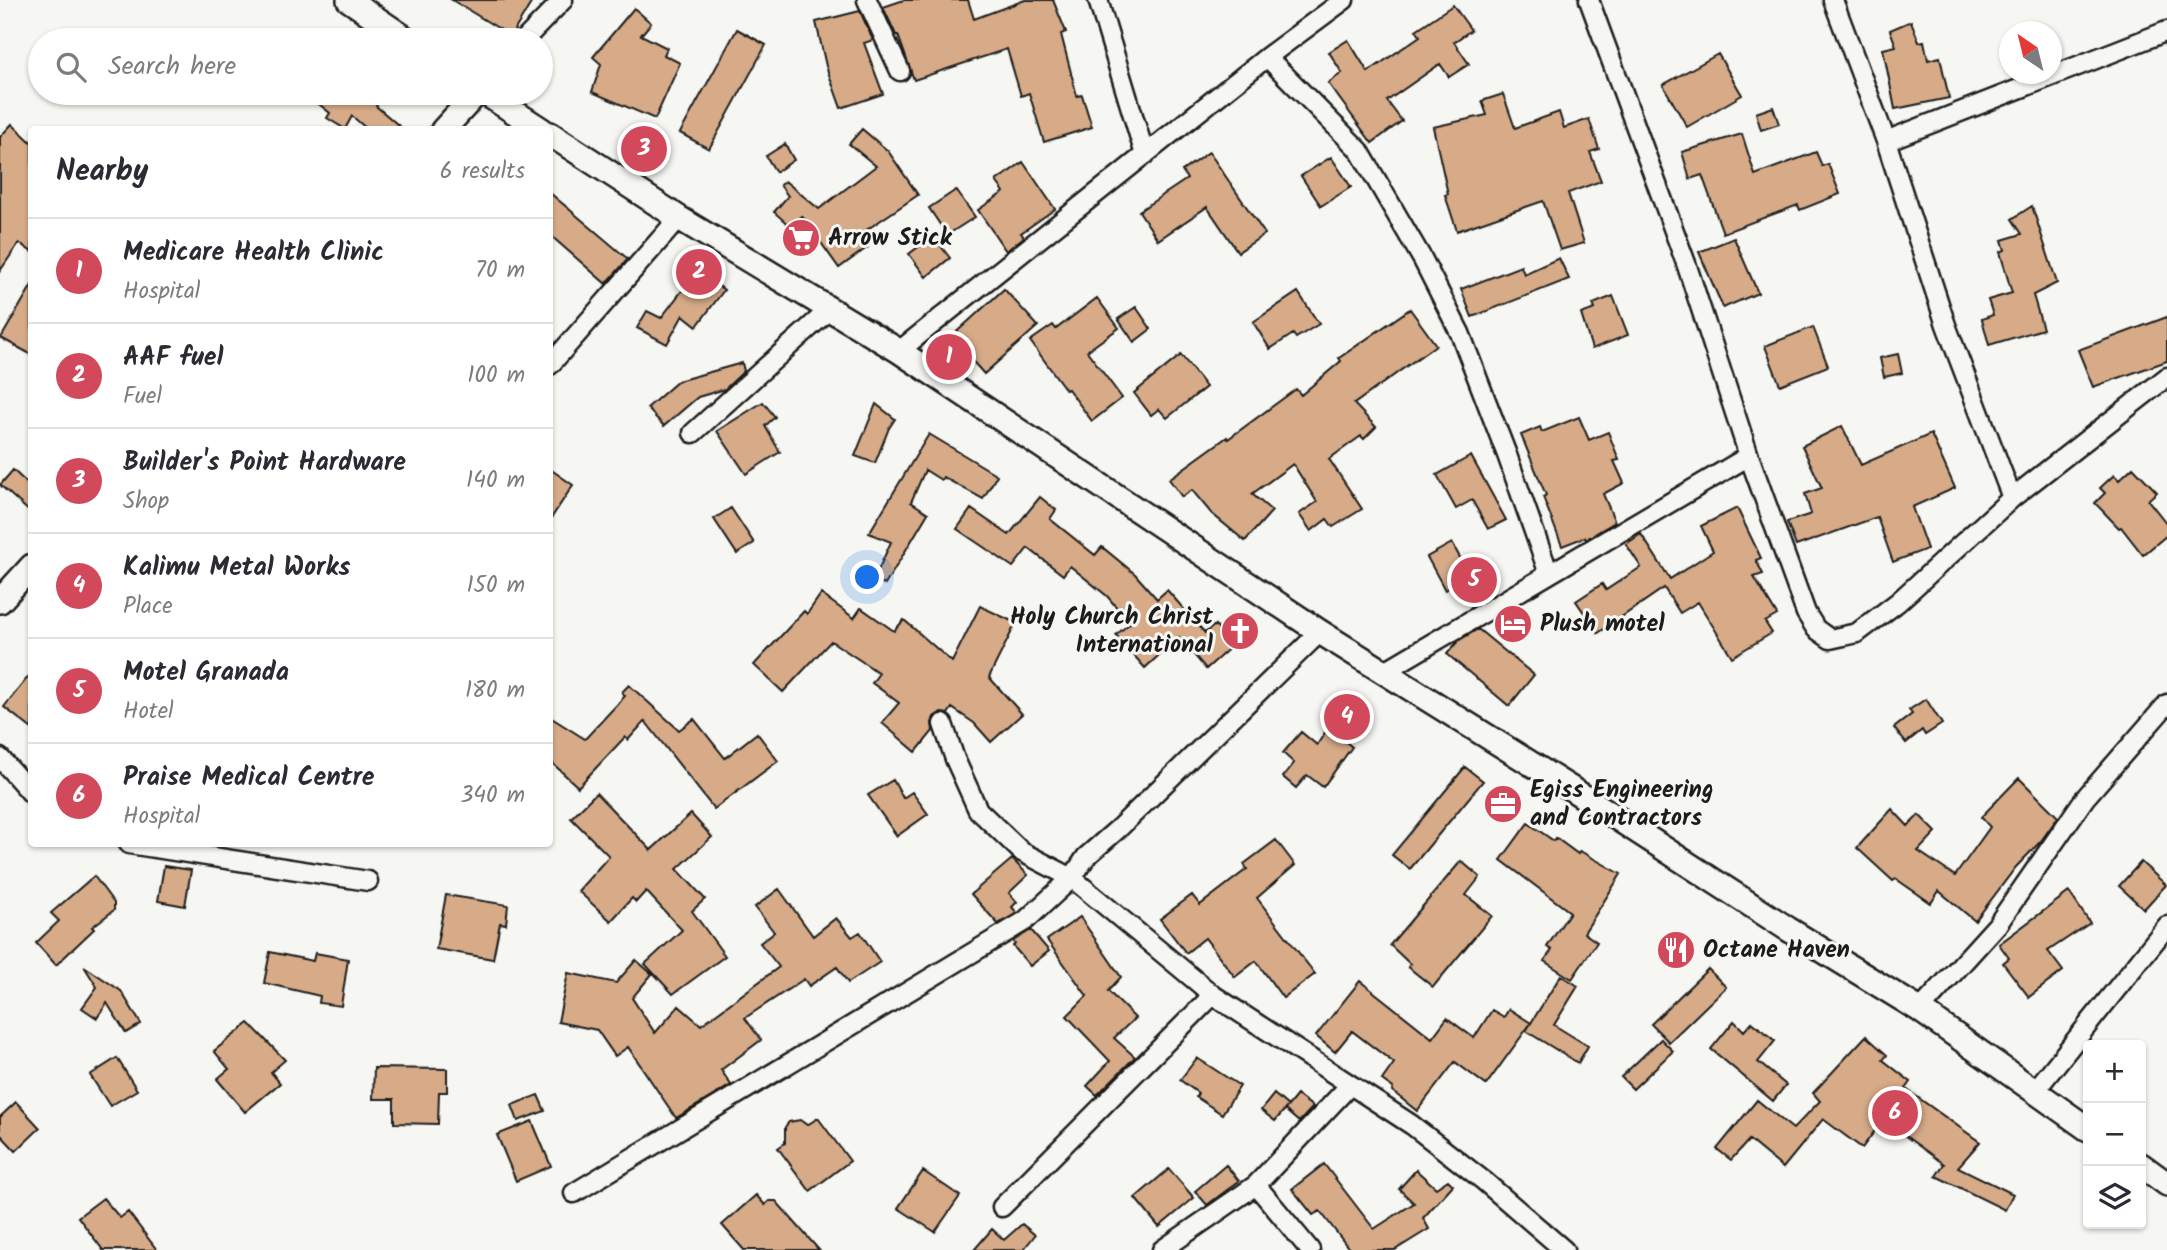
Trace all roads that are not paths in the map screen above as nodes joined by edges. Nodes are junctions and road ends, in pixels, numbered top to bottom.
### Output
1 (349, 0) edge
2 (563, 0) edge
3 (867, 0) edge
4 (1098, 0) edge
5 (1589, 0) edge
6 (1833, 0) edge
7 (1341, 1) edge
8 (390, 28) edge
9 (536, 28) edge
10 (2167, 31) edge
11 (1267, 57) junction
12 (901, 71) dead end
13 (466, 105) edge
14 (503, 105) edge
15 (447, 126) edge
16 (536, 126) edge
17 (553, 136) edge
18 (1886, 141) junction
19 (1145, 156) junction
20 (679, 218) junction
21 (830, 309) junction
22 (899, 351) junction
23 (553, 362) edge
24 (2167, 377) edge
25 (693, 433) dead end
26 (1749, 456) junction
27 (2012, 498) junction
28 (28, 570) edge
29 (1549, 574) junction
30 (0, 601) edge
31 (1320, 632) junction
32 (1385, 671) junction
33 (2167, 704) edge
34 (943, 724) dead end
35 (0, 758) edge
36 (28, 790) edge
37 (148, 847) edge
38 (1072, 878) junction
39 (368, 881) dead end
40 (2167, 926) edge
41 (1213, 995) junction
42 (1920, 1010) junction
43 (1350, 1085) junction
44 (2034, 1092) junction
45 (2083, 1126) edge
46 (2142, 1166) edge
47 (2167, 1184) edge
48 (1256, 1185) junction
49 (574, 1194) dead end
50 (1002, 1207) dead end
51 (1162, 1250) edge
52 (1310, 1250) edge
53 (1564, 1250) edge

1 - 8 street
2 - 9 street
3 - 12 street
4 - 19 street
5 - 26 street
6 - 18 street
7 - 11 street
10 - 18 street
11 - 19 street
11 - 29 street
13 - 15 street
14 - 16 street
17 - 20 street
18 - 27 street
19 - 22 street
20 - 21 street
20 - 23 street
21 - 22 street
21 - 25 street
22 - 31 street
24 - 27 street
26 - 27 street
26 - 29 street
28 - 30 street
29 - 32 street
31 - 32 street
31 - 38 street
32 - 42 street
33 - 42 street
34 - 38 street
35 - 36 street
37 - 39 street
38 - 41 street
38 - 49 street
40 - 44 street
41 - 43 street
41 - 50 street
42 - 44 street
43 - 48 street
43 - 53 street
44 - 45 street
46 - 47 street
48 - 51 street
48 - 52 street

